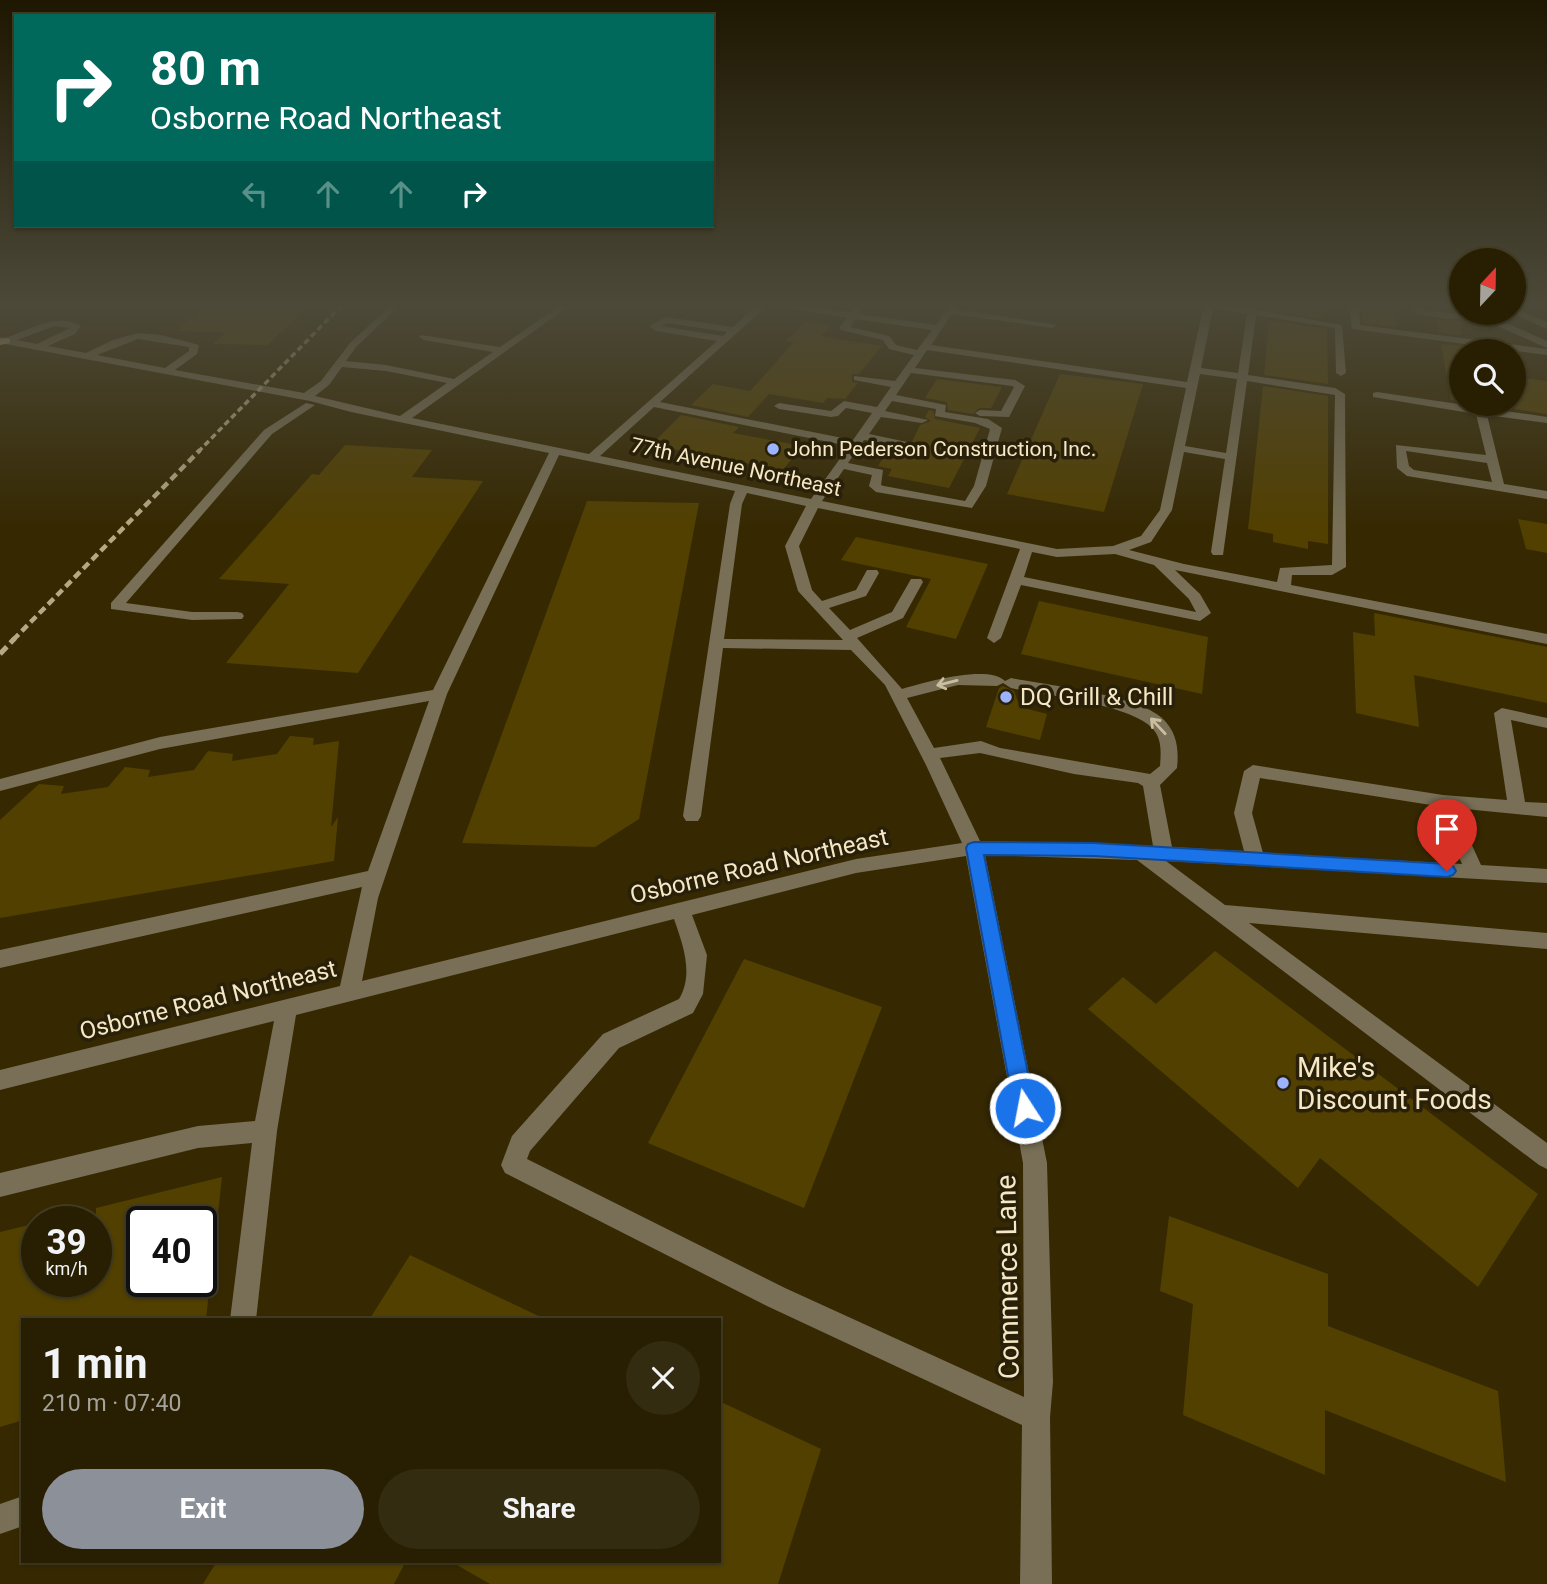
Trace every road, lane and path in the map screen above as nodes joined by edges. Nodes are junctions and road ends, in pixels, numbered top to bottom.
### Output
1 (1244, 377) edge
2 (185, 378) edge
3 (329, 378) edge
4 (436, 378) edge
5 (462, 378) edge
6 (682, 378) edge
7 (858, 378) dead end
8 (903, 378) edge
9 (982, 378) edge
10 (1130, 378) edge
11 (1194, 378) edge
12 (1250, 378) edge
13 (456, 382) junction
14 (898, 385) junction
15 (1192, 386) junction
16 (1377, 395) dead end
17 (890, 397) junction
18 (308, 401) junction
19 (653, 404) junction
20 (779, 406) dead end
21 (1449, 406) edge
22 (942, 407) junction
23 (879, 412) junction
24 (1482, 416) edge
25 (1518, 416) edge
26 (402, 419) junction
27 (922, 420) dead end
28 (1547, 420) edge
29 (859, 440) junction
30 (903, 444) dead end
31 (1179, 448) junction
32 (556, 450) junction
33 (592, 457) junction
34 (1232, 457) junction
35 (1493, 460) junction
36 (842, 465) junction
37 (1499, 487) junction
38 (743, 488) junction
39 (891, 491) junction
40 (1547, 495) edge
41 (814, 503) junction
42 (874, 515) junction
43 (956, 518) junction
44 (1028, 547) junction
45 (1115, 550) junction
46 (1217, 552) dead end
47 (1157, 560) junction
48 (872, 573) dead end
49 (1014, 579) junction
50 (916, 582) dead end
51 (1284, 587) junction
52 (820, 606) junction
53 (237, 617) dead end
54 (994, 638) dead end
55 (1547, 639) edge
56 (852, 641) junction
57 (716, 643) junction
58 (439, 694) junction
59 (898, 695) junction
60 (1547, 723) edge
61 (929, 754) junction
62 (1151, 782) junction
63 (0, 785) edge
64 (1443, 801) junction
65 (1517, 808) junction
66 (1547, 810) edge
67 (692, 816) dead end
68 (974, 848) junction
69 (1140, 852) junction
70 (1164, 854) junction
71 (1255, 859) junction
72 (1475, 872) junction
73 (377, 876) junction
74 (1547, 876) edge
75 (680, 910) junction
76 (1219, 912) junction
77 (1547, 940) edge
78 (0, 960) edge
79 (349, 992) junction
80 (286, 1007) junction
81 (0, 1080) edge
82 (265, 1131) junction
83 (1547, 1157) edge
84 (0, 1185) edge
85 (243, 1318) edge
86 (1036, 1417) junction
87 (21, 1512) edge
88 (0, 1519) edge
89 (1036, 1584) edge

1 - 34 street
2 - 18 street, 77th Avenue Northeast
3 - 18 street
4 - 13 street
5 - 13 street
6 - 19 street
7 - 14 street
8 - 14 street, Commerce Lane
9 - 22 street
10 - 15 street
11 - 15 street
12 - 51 street
13 - 26 street
14 - 17 street, Commerce Lane
15 - 31 street
16 - 21 street
17 - 22 street
17 - 23 street, Commerce Lane
18 - 26 street, 77th Avenue Northeast
18 - 53 street
19 - 29 street
19 - 33 street
20 - 23 street
22 - 43 street
23 - 27 street
23 - 29 street, Commerce Lane
24 - 35 street
25 - 28 street
26 - 32 street, 77th Avenue Northeast
29 - 30 street
29 - 36 street, Commerce Lane
31 - 34 street
31 - 45 street
32 - 33 street, 77th Avenue Northeast
32 - 58 street
33 - 38 street, 77th Avenue Northeast
34 - 46 street
35 - 37 street
35 - 37 street
36 - 39 street
36 - 41 street, Commerce Lane
37 - 40 street
38 - 41 street, 77th Avenue Northeast
38 - 57 street
39 - 42 street
39 - 43 street
41 - 42 street, 77th Avenue Northeast
41 - 52 street, Commerce Lane
42 - 43 street, 77th Avenue Northeast
43 - 44 street, 77th Avenue Northeast
44 - 45 street, 77th Avenue Northeast
44 - 49 street
45 - 47 street
47 - 49 street
47 - 51 street
48 - 52 street
49 - 54 street
50 - 56 street
51 - 55 street
52 - 56 street, Commerce Lane
56 - 57 street
56 - 59 street, Commerce Lane
57 - 67 street
58 - 63 street
58 - 73 street
59 - 61 street, Commerce Lane
62 -> 59 street
60 - 65 street
61 - 62 street
61 - 68 street, Commerce Lane
62 - 70 street
64 - 65 street
64 - 71 street
64 - 72 street
65 - 66 street
68 - 69 street, Osborne Road Northeast
68 - 75 street, Osborne Road Northeast
68 - 86 street, Commerce Lane
69 - 70 street, Osborne Road Northeast
69 - 76 street
70 - 71 street, Osborne Road Northeast
71 - 72 street, Osborne Road Northeast
72 - 74 street, Osborne Road Northeast
73 - 78 street
73 - 79 street
75 - 79 street, Osborne Road Northeast
75 - 86 street
76 - 77 street
76 - 83 street
79 - 80 street, Osborne Road Northeast
80 - 81 street, Osborne Road Northeast
80 - 82 street
82 - 84 street
82 - 85 street
86 - 89 street, Commerce Lane
87 - 88 street

